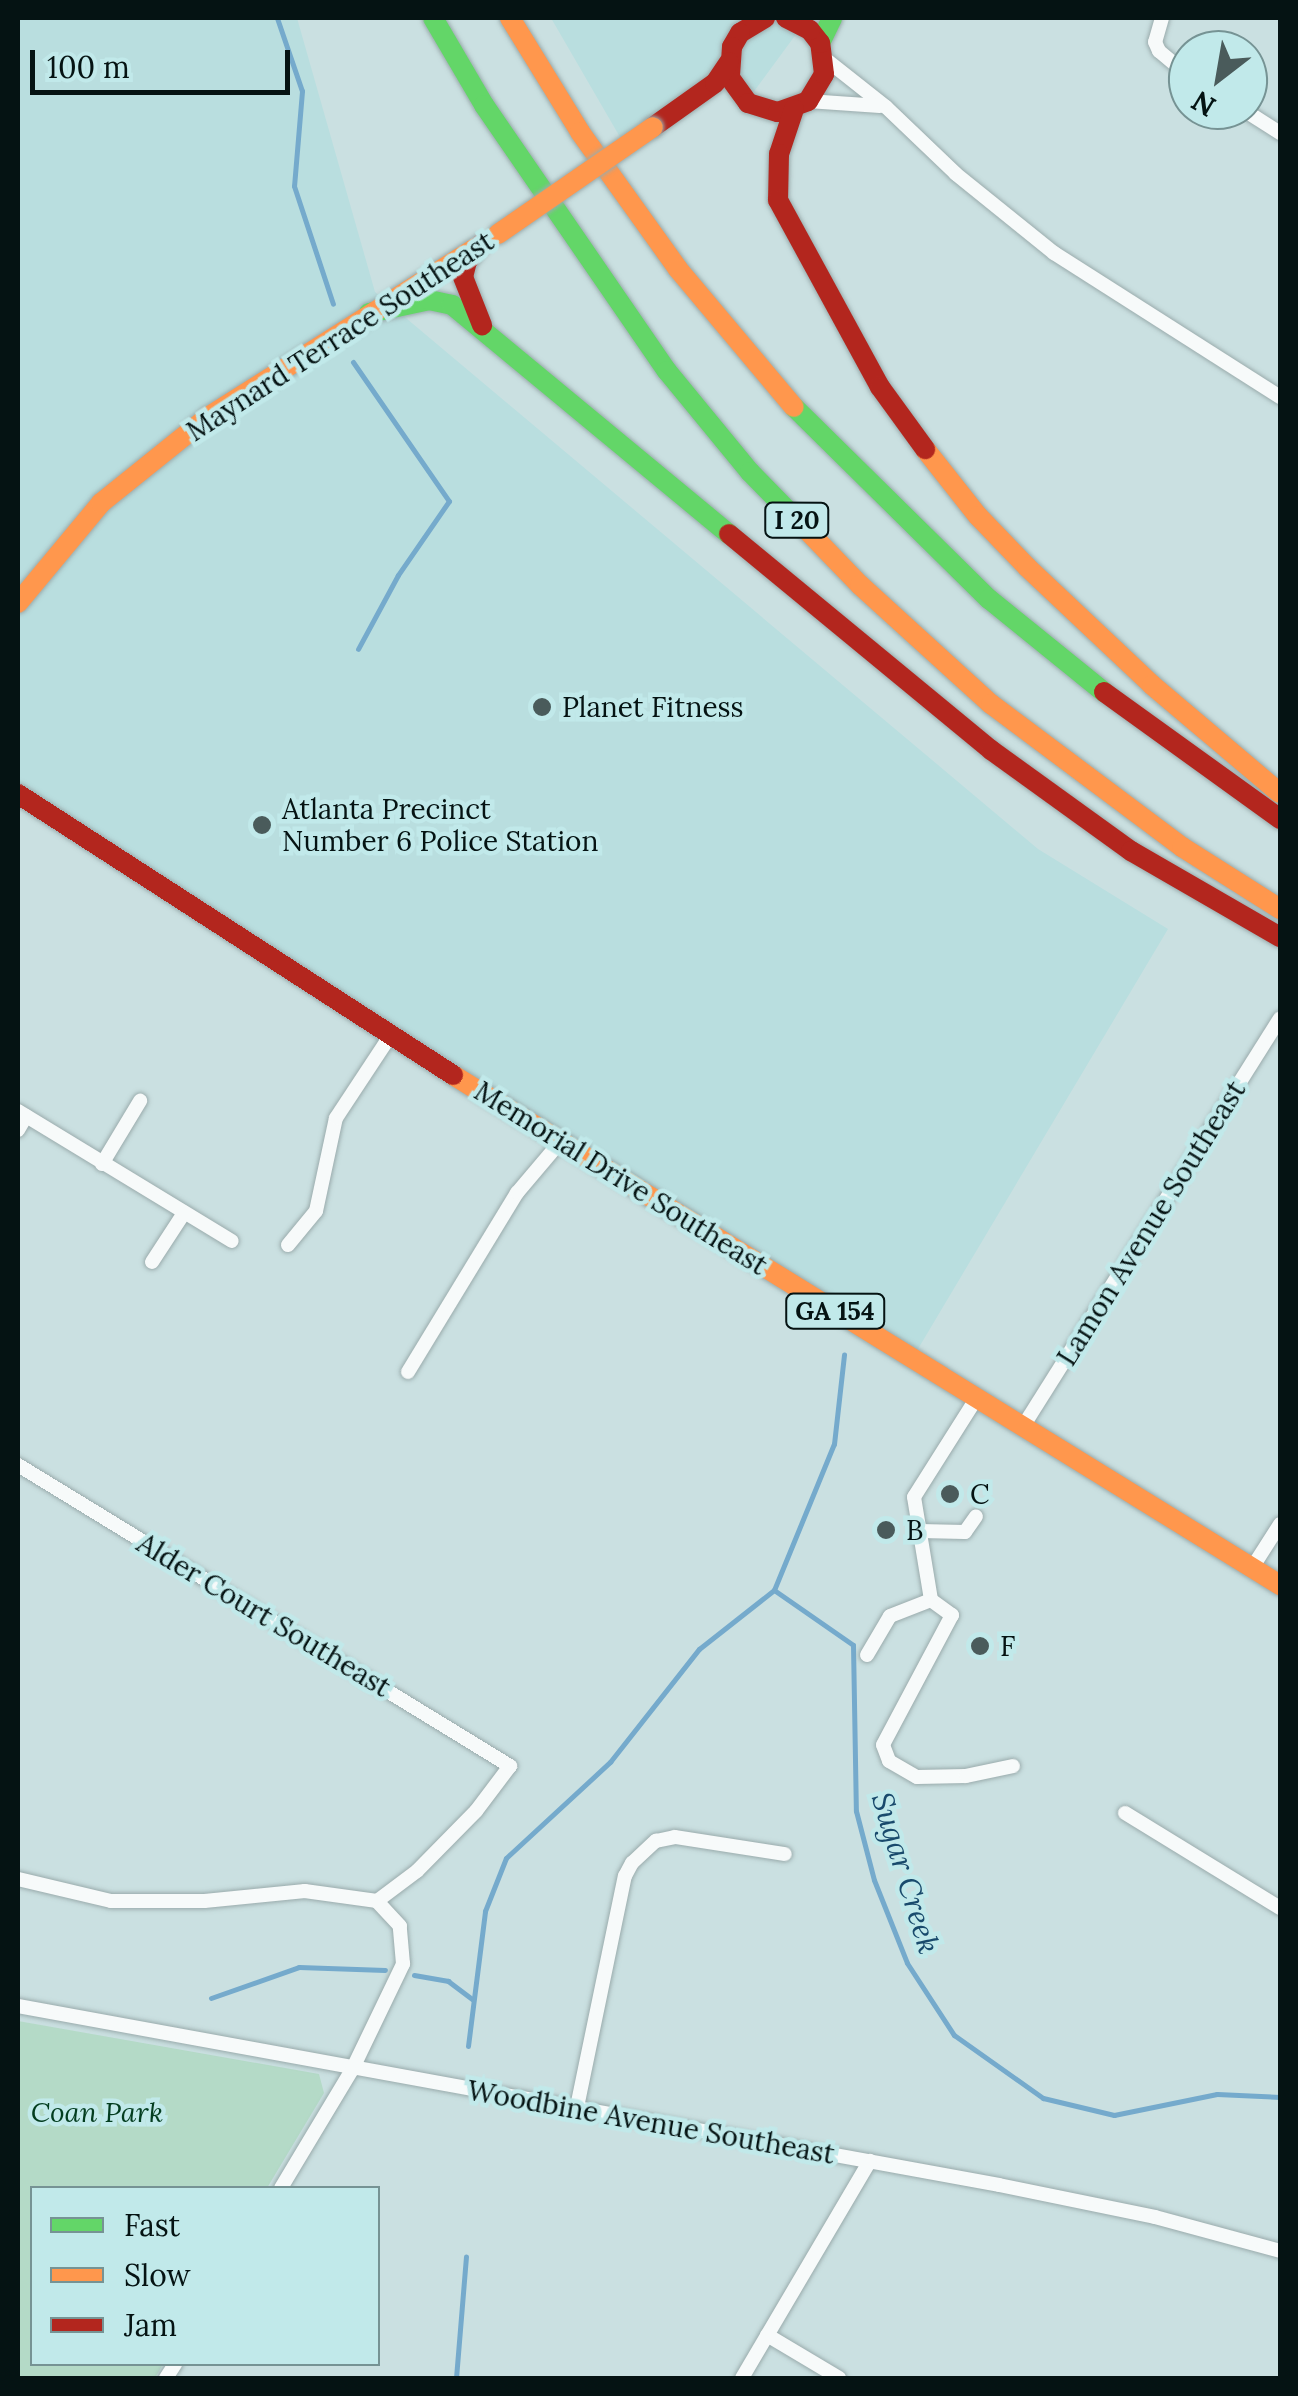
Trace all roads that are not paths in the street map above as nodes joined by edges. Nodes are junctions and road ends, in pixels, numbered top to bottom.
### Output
1 (433, 18) edge
2 (510, 18) edge
3 (765, 18) edge
4 (786, 18) edge
5 (832, 18) edge
6 (1162, 18) edge
7 (822, 50) junction
8 (1168, 58) edge
9 (728, 62) junction
10 (692, 102) junction
11 (748, 103) junction
12 (801, 105) junction
13 (886, 107) junction
14 (489, 239) junction
15 (369, 312) junction
16 (491, 336) junction
17 (1280, 396) edge
18 (18, 603) edge
19 (1280, 793) edge
20 (18, 794) edge
21 (1280, 819) edge
22 (1280, 909) edge
23 (1280, 936) edge
24 (1280, 1018) edge
25 (390, 1036) junction
26 (140, 1101) dead end
27 (20, 1119) edge
28 (561, 1142) junction
29 (102, 1164) junction
30 (184, 1213) junction
31 (232, 1241) dead end
32 (288, 1245) dead end
33 (152, 1262) dead end
34 (408, 1372) dead end
35 (976, 1399) junction
36 (1022, 1428) junction
37 (18, 1465) edge
38 (976, 1516) dead end
39 (1280, 1524) edge
40 (920, 1531) junction
41 (1252, 1568) junction
42 (1280, 1585) edge
43 (931, 1600) junction
44 (867, 1655) dead end
45 (1013, 1766) dead end
46 (1126, 1813) dead end
47 (785, 1854) dead end
48 (18, 1879) edge
49 (377, 1901) junction
50 (1280, 1908) edge
51 (18, 2006) edge
52 (352, 2070) junction
53 (577, 2107) junction
54 (870, 2161) junction
55 (281, 2186) edge
56 (1280, 2252) edge
57 (768, 2335) junction
58 (742, 2378) edge
59 (839, 2378) edge

1 - 22 main road, I 20
2 - 21 main road, I 20
3 - 9 main road, Maynard Terrace Southeast
4 - 7 main road
5 - 7 main road
6 - 8 street
7 - 12 main road
7 - 13 street
9 - 10 main road, Maynard Terrace Southeast
9 - 11 main road
10 - 11 main road
10 - 14 main road, Maynard Terrace Southeast, bridge
11 - 12 main road
12 - 13 street
12 - 19 main road
13 - 17 street
14 - 15 main road, Maynard Terrace Southeast
14 - 16 main road
15 - 16 main road
15 - 18 main road, Maynard Terrace Southeast
16 - 23 main road
20 - 25 main road, Memorial Drive Southeast / GA 154
24 - 36 street, Lamon Avenue Southeast
25 - 28 main road, Memorial Drive Southeast / GA 154
25 - 32 street
26 - 29 street
27 - 29 street
28 - 34 street
28 - 35 main road, Memorial Drive Southeast / GA 154
29 - 30 street
30 - 31 street
30 - 33 street
35 - 36 main road, Memorial Drive Southeast / GA 154
35 - 40 street
36 - 41 main road, Memorial Drive Southeast / GA 154
37 - 49 street, Alder Court Southeast
38 - 40 street
39 - 41 street
40 - 43 street
41 - 42 main road, Memorial Drive Southeast / GA 154
43 - 44 street
43 - 45 street
46 - 50 street
47 - 53 street
48 - 49 street
49 - 52 street
51 - 52 street, Woodbine Avenue Southeast
52 - 53 street, Woodbine Avenue Southeast
52 - 55 street
53 - 54 street, Woodbine Avenue Southeast
54 - 56 street, Woodbine Avenue Southeast
54 - 57 street
57 - 58 street
57 - 59 street

